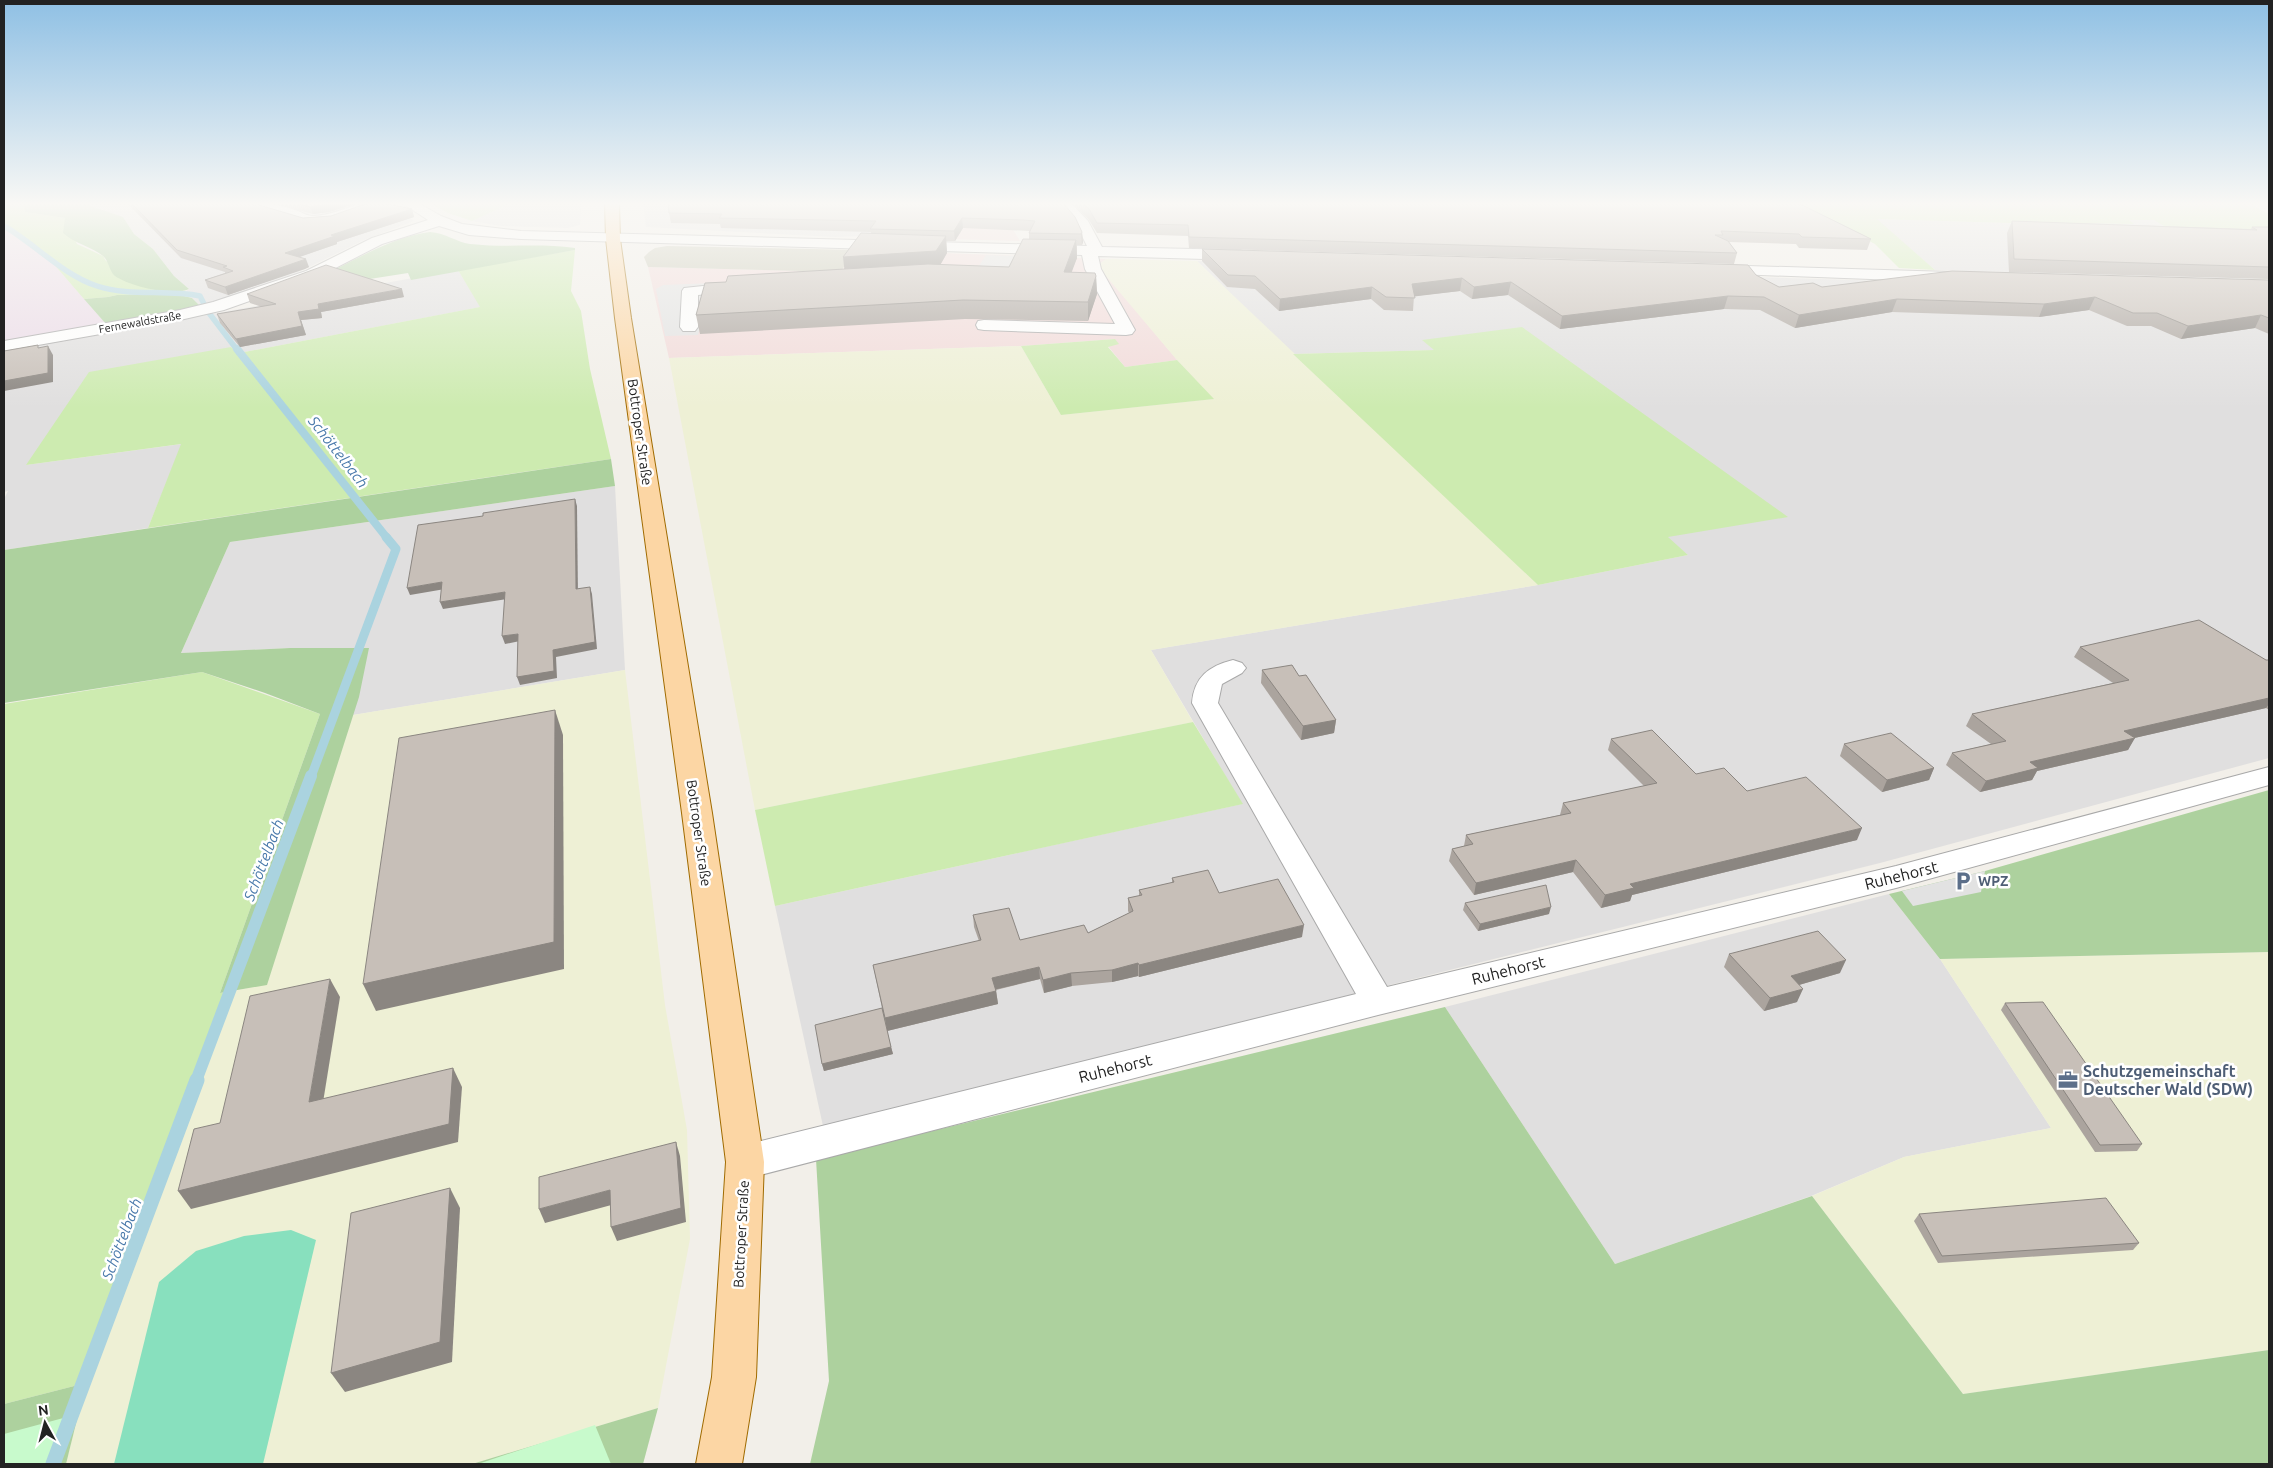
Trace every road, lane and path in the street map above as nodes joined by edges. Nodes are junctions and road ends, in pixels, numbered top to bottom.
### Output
1 (317, 272) edge
2 (617, 272) edge
3 (1094, 272) edge
4 (1754, 272) edge
5 (1961, 277) edge
6 (760, 286) edge
7 (984, 325) edge
8 (689, 327) dead end
9 (4, 346) edge
10 (1233, 668) dead end
11 (2269, 776) edge
12 (1378, 1002) junction
13 (745, 1162) junction
14 (719, 1464) edge

1 - 9 street, Fernewaldstraße
2 - 13 main road, Bottroper Straße
3 - 7 street
4 - 5 street
6 - 8 street
10 - 12 street
11 - 12 street, Ruhehorst
12 - 13 street, Ruhehorst
13 - 14 main road, Bottroper Straße

